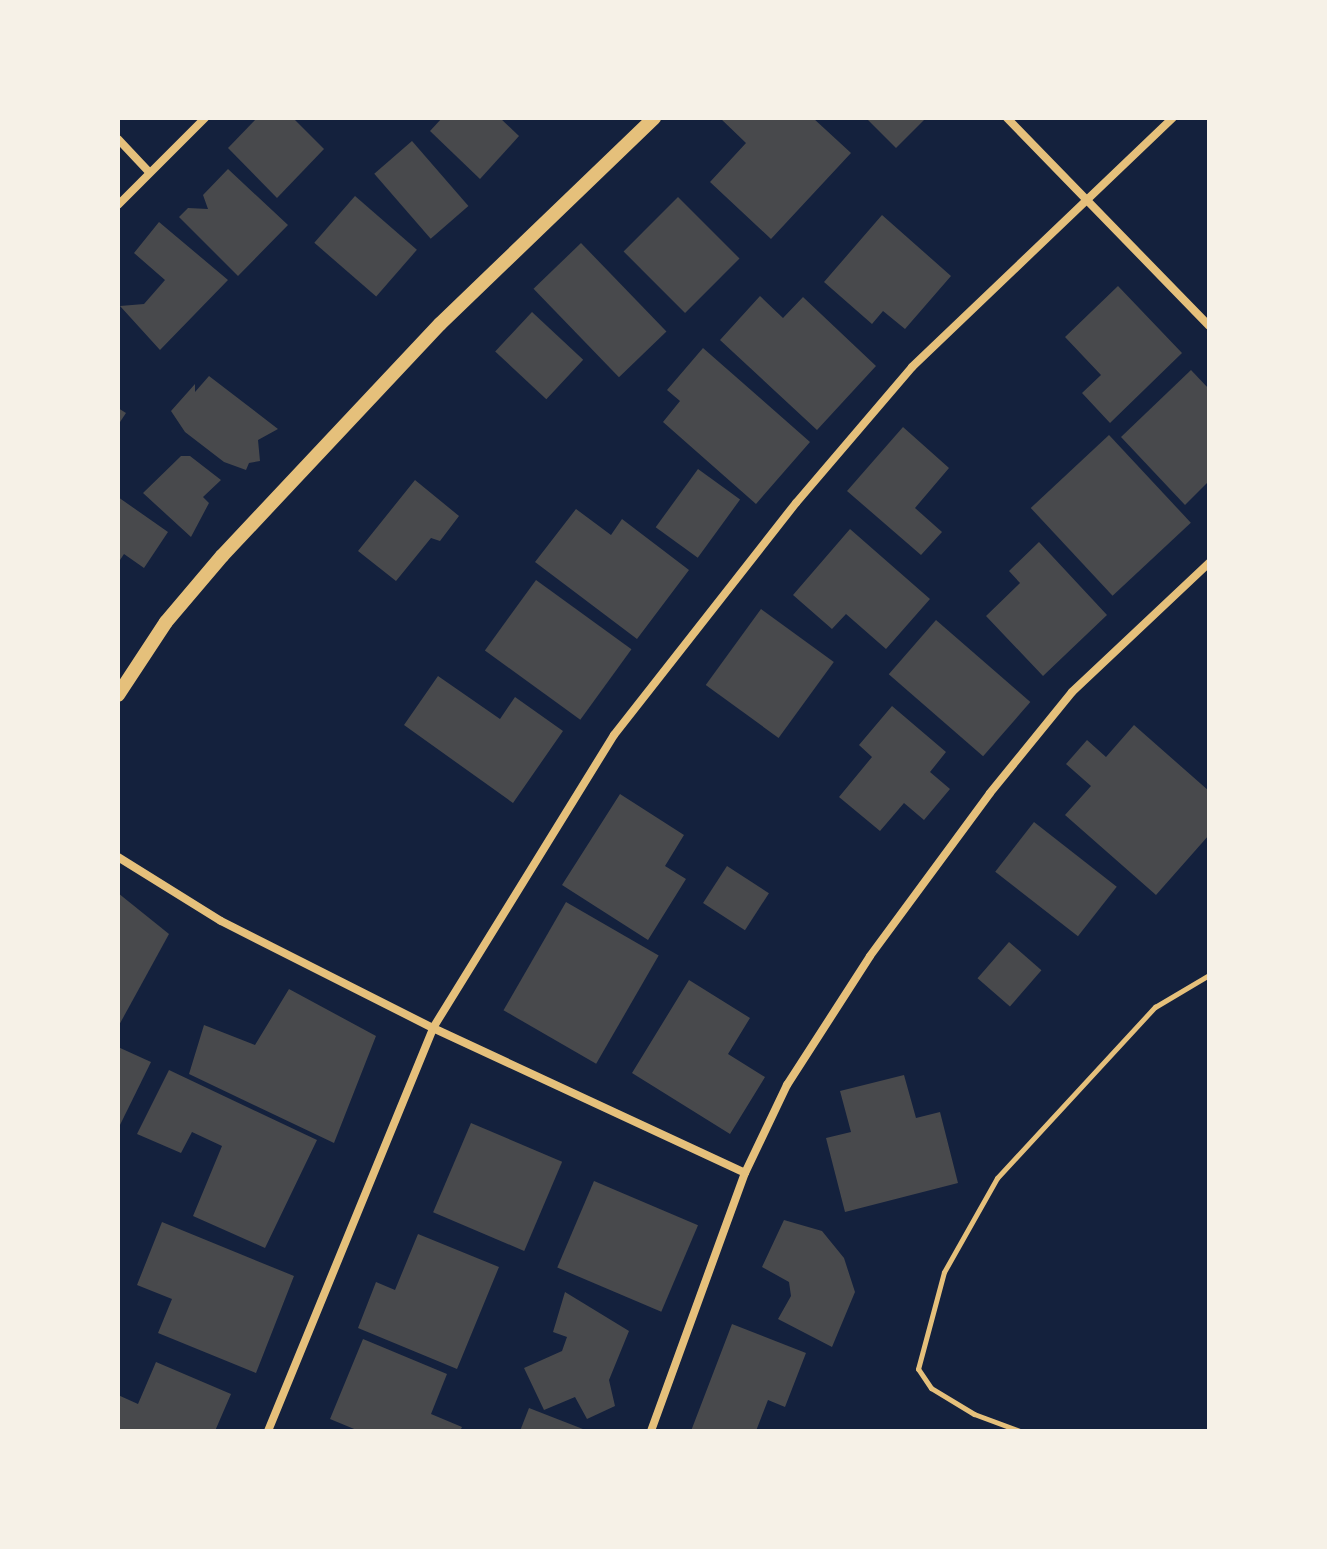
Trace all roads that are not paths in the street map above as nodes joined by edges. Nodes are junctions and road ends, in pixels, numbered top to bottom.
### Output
1 (205, 118) edge
2 (654, 118) edge
3 (1007, 118) edge
4 (1173, 118) edge
5 (118, 139) edge
6 (149, 172) junction
7 (1089, 204) junction
8 (118, 205) edge
9 (1209, 326) edge
10 (1209, 563) edge
11 (118, 695) edge
12 (118, 857) edge
13 (433, 1028) junction
14 (745, 1173) junction
15 (268, 1431) edge
16 (651, 1431) edge

1 - 6 street
2 - 11 street
3 - 7 street
4 - 7 street
5 - 6 street
6 - 8 street
7 - 9 street
7 - 13 street
10 - 14 street
12 - 13 street
13 - 14 street
13 - 15 street
14 - 16 street

